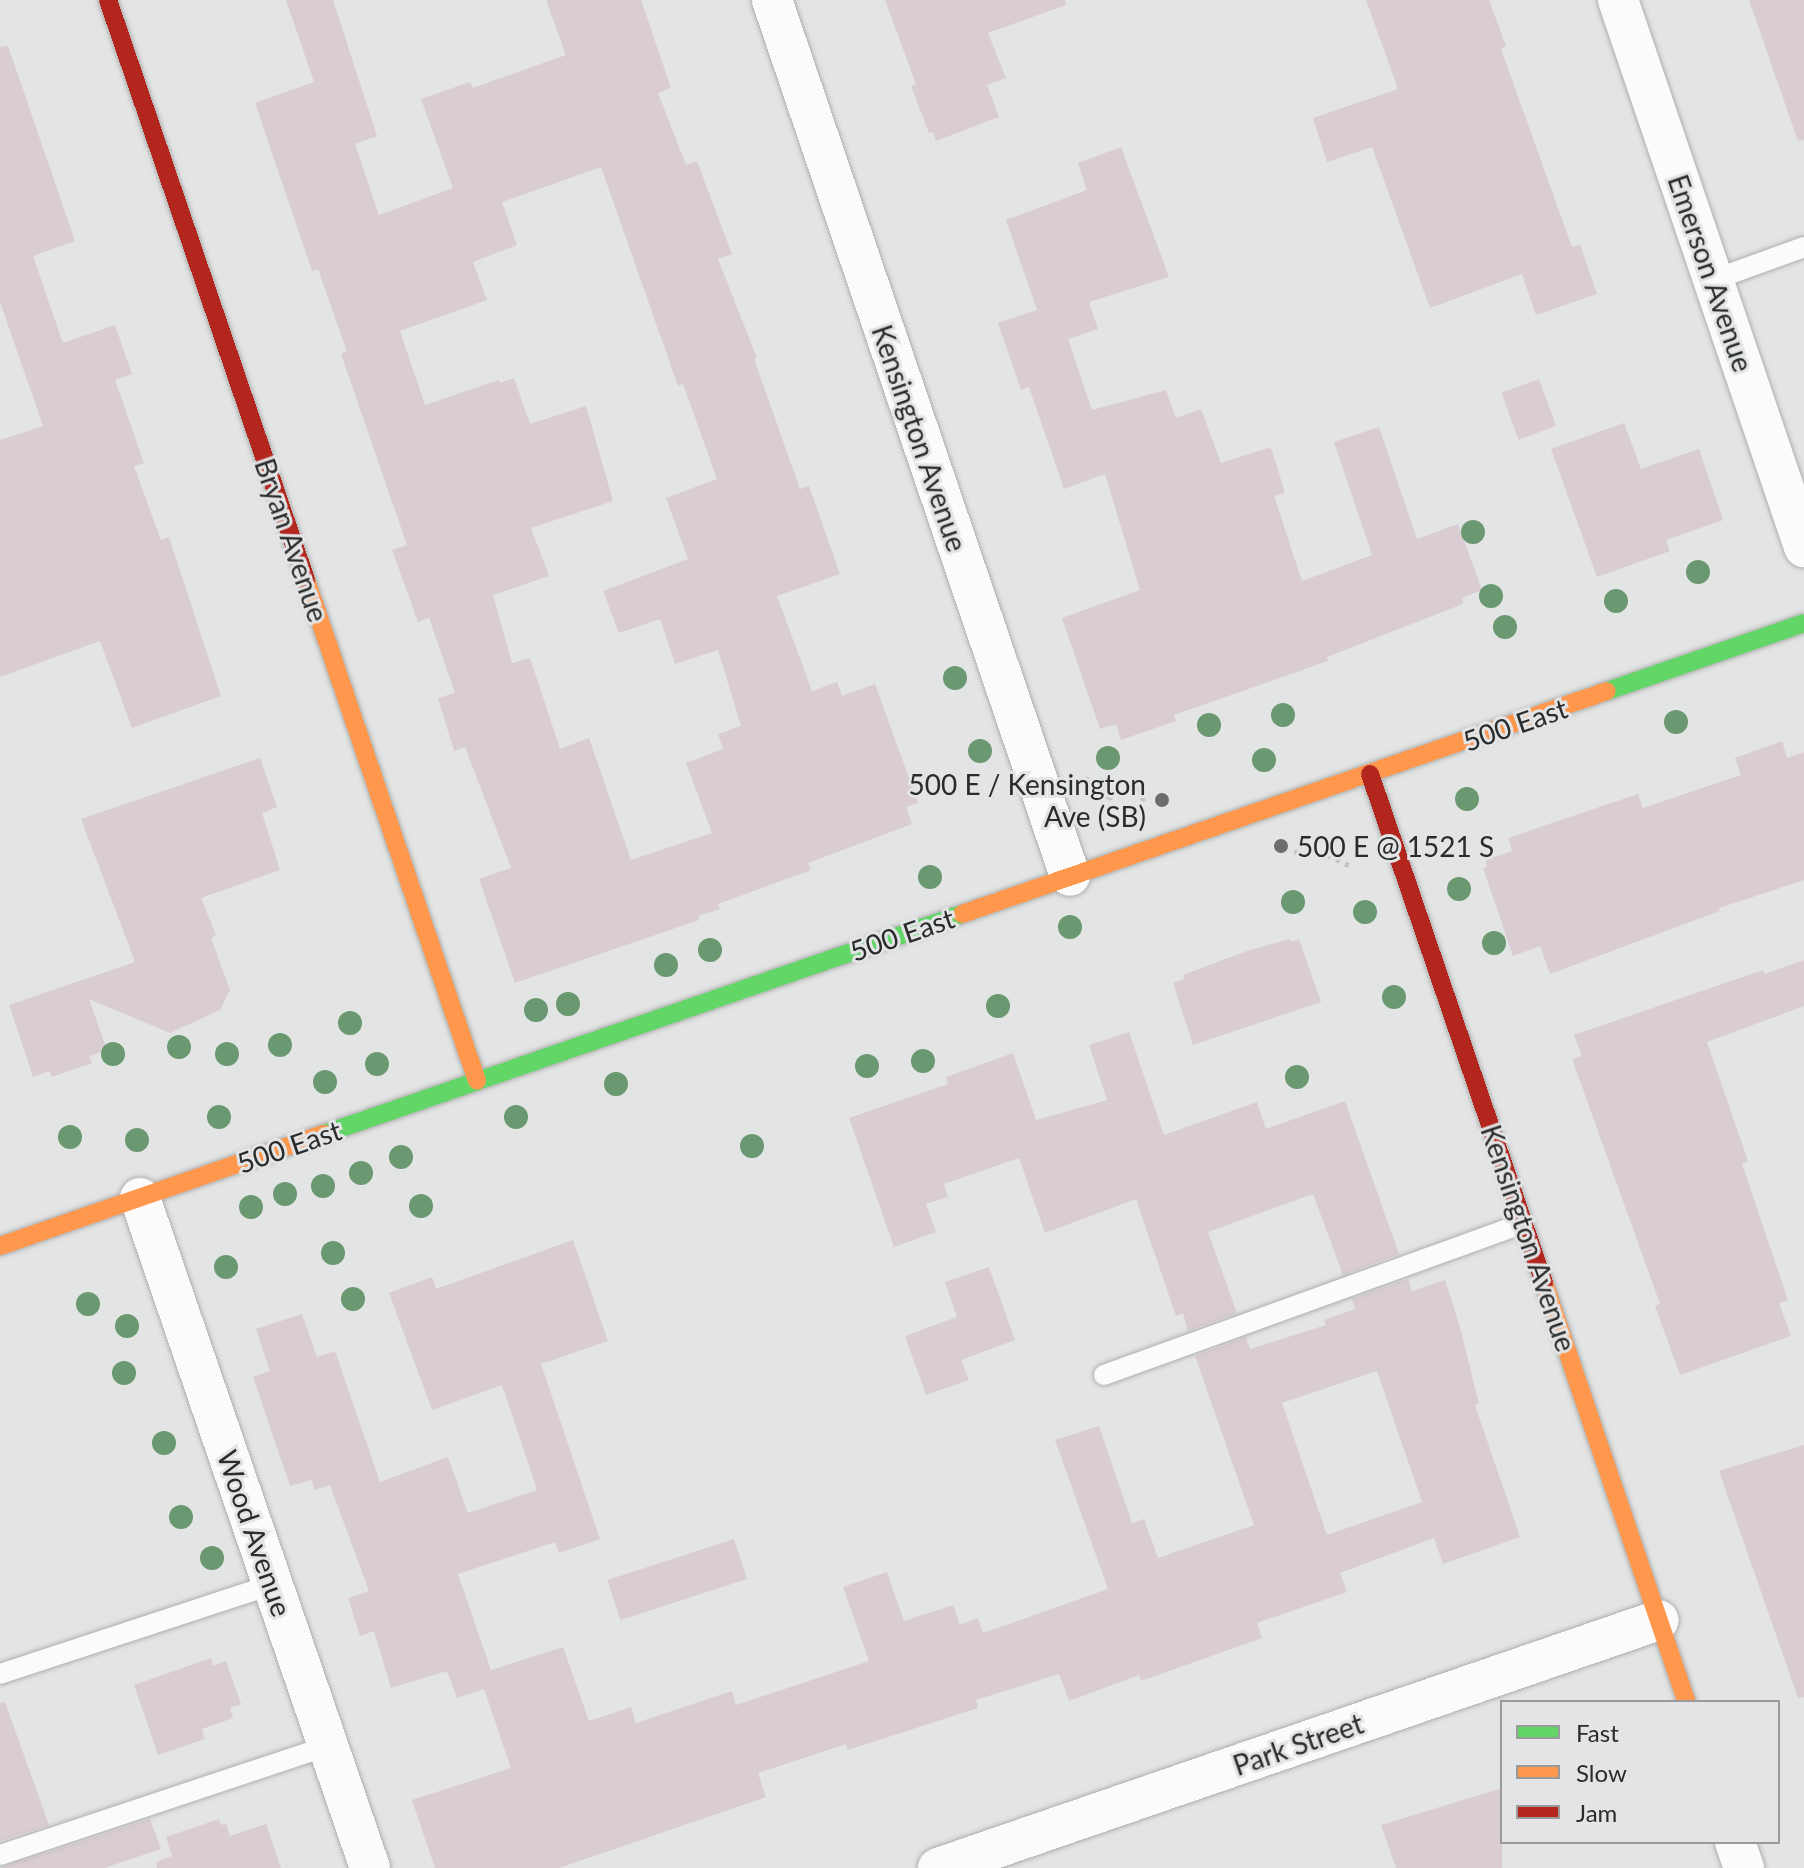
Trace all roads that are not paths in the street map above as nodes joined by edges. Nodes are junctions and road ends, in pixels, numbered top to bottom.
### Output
1 (108, 0) edge
2 (772, 0) edge
3 (1618, 0) edge
4 (1804, 247) edge
5 (1713, 280) junction
6 (1804, 547) edge
7 (1804, 623) edge
8 (1370, 774) junction
9 (1070, 876) junction
10 (477, 1081) junction
11 (140, 1198) junction
12 (1523, 1223) junction
13 (0, 1246) edge
14 (1104, 1375) dead end
15 (273, 1584) junction
16 (1659, 1620) junction
17 (0, 1674) edge
18 (1686, 1700) edge
19 (328, 1746) junction
20 (1736, 1844) edge
21 (0, 1855) edge
22 (370, 1868) edge
23 (938, 1868) edge
24 (1744, 1868) edge

1 - 10 street, Bryan Avenue
2 - 9 street, Kensington Avenue
3 - 5 street, Emerson Avenue
4 - 5 lane
5 - 6 street, Emerson Avenue
7 - 8 street, 500 East
8 - 9 street, 500 East
8 - 12 street, Kensington Avenue
9 - 10 street, 500 East
10 - 11 street, 500 East
11 - 13 street, 500 East
11 - 15 street, Wood Avenue
12 - 14 lane
12 - 16 street, Kensington Avenue
15 - 17 lane
15 - 19 street, Wood Avenue
16 - 18 street, Kensington Avenue
16 - 23 street, Park Street
19 - 21 lane
19 - 22 street, Wood Avenue
20 - 24 street

